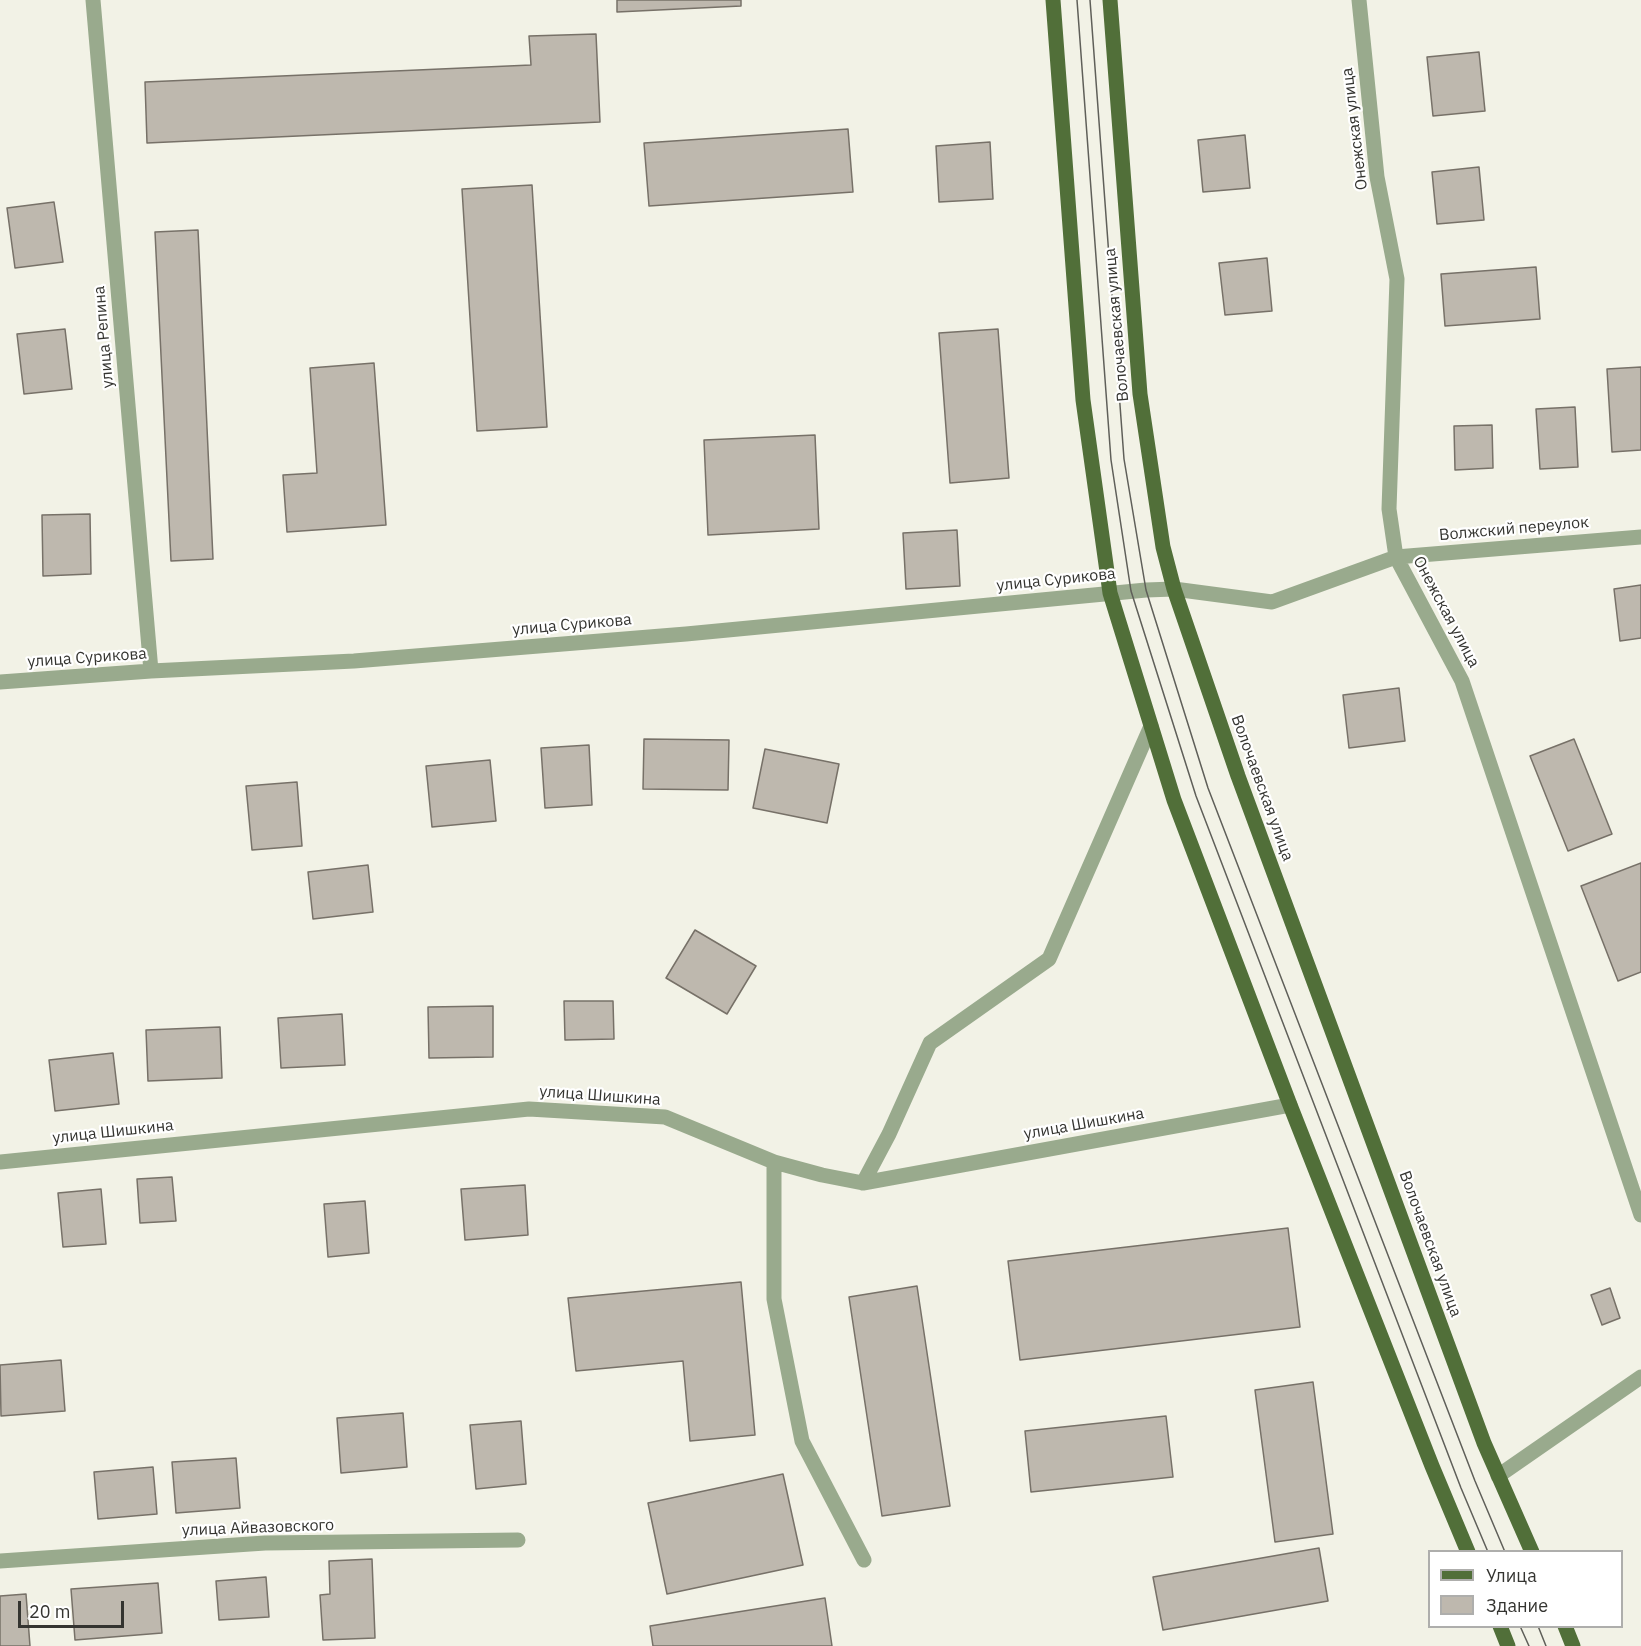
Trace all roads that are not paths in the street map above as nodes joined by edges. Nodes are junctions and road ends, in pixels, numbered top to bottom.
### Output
1 (93, 0) edge
2 (1053, 0) edge
3 (1110, 0) edge
4 (1359, 0) edge
5 (1641, 537) edge
6 (1396, 557) junction
7 (1174, 589) junction
8 (1146, 590) joint
9 (1110, 593) junction
10 (151, 671) junction
11 (0, 682) edge
12 (1151, 726) junction
13 (1290, 1105) junction
14 (0, 1162) edge
15 (774, 1162) junction
16 (863, 1183) junction
17 (1641, 1215) edge
18 (1641, 1377) edge
19 (1498, 1476) junction
20 (518, 1540) dead end
21 (1468, 1550) edge
22 (1532, 1550) edge
23 (864, 1560) dead end
24 (0, 1561) edge
25 (1501, 1628) edge
26 (1565, 1628) edge
27 (1508, 1646) edge
28 (1573, 1646) edge

1 - 10 street, улица Репина
2 - 9 main road
3 - 7 main road, Волочаевская улица
4 - 6 street, Онежская улица
5 - 6 street, Волжский переулок
6 - 7 street, Волжский переулок
6 - 17 street, Онежская улица
7 - 8 street, Волжский переулок
7 - 19 main road, Волочаевская улица
8 - 9 street, улица Сурикова
9 - 10 street, улица Сурикова
9 - 12 main road
10 - 11 street, улица Сурикова
12 - 13 main road
12 - 16 street
13 - 16 street, улица Шишкина
13 - 21 main road
14 - 15 street, улица Шишкина
15 - 16 street, улица Шишкина
15 - 23 street
18 - 19 street
19 - 22 main road, Волочаевская улица
20 - 24 street, улица Айвазовского
25 - 27 main road
26 - 28 main road

